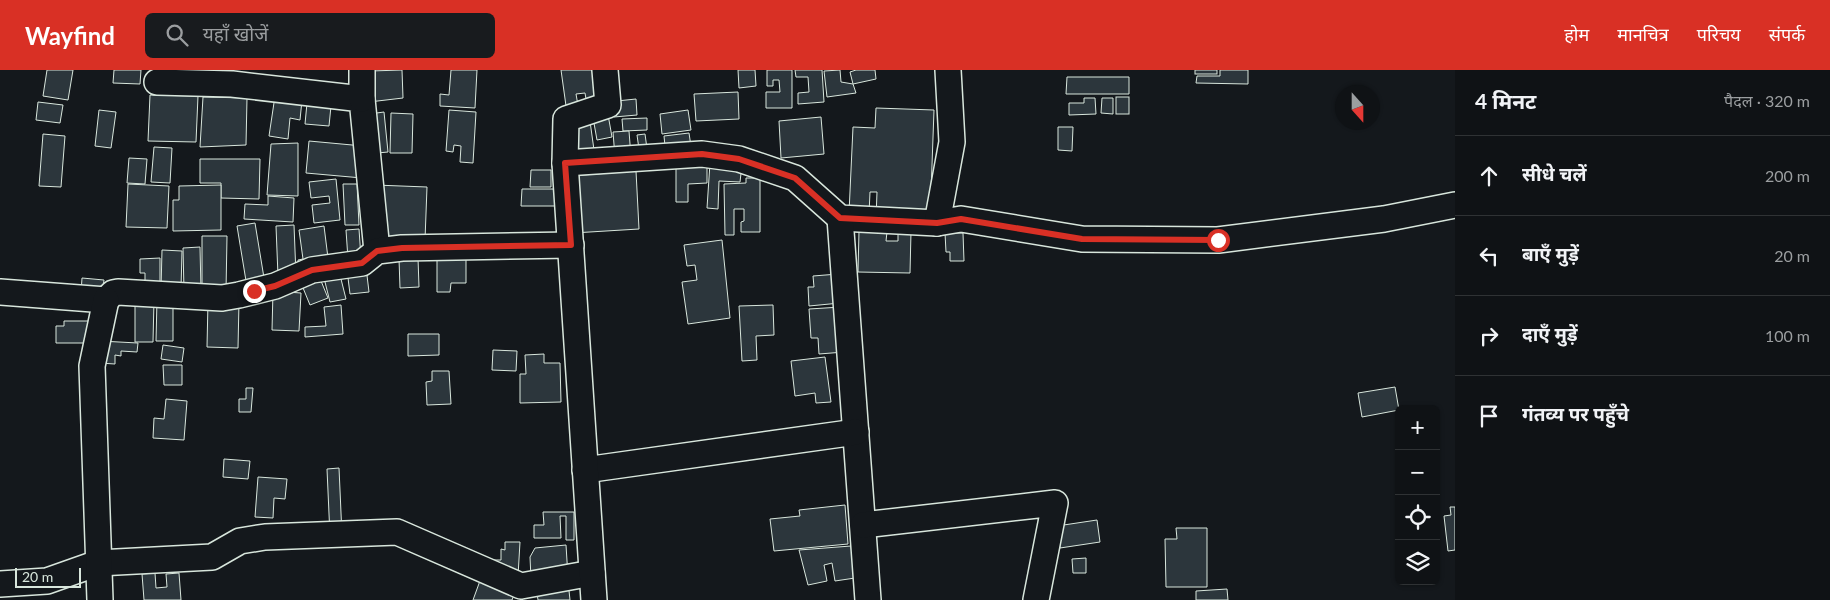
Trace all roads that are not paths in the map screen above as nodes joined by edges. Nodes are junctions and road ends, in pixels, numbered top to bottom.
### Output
1 (362, 70) edge
2 (605, 70) edge
3 (948, 70) edge
4 (207, 77) edge
5 (158, 82) dead end
6 (362, 99) junction
7 (565, 163) junction
8 (1455, 205) edge
9 (840, 218) junction
10 (937, 223) junction
11 (571, 245) junction
12 (377, 251) junction
13 (0, 292) edge
14 (106, 300) junction
15 (856, 432) junction
16 (585, 470) junction
17 (863, 525) junction
18 (98, 563) junction
19 (592, 573) junction
20 (0, 584) edge
21 (100, 600) edge
22 (594, 600) edge
23 (868, 600) edge
24 (1036, 600) edge

1 - 6 street
2 - 7 street
3 - 10 street
4 - 5 street
4 - 6 street
6 - 12 street
7 - 9 street
7 - 11 street
8 - 10 street
9 - 10 street
9 - 15 street
11 - 12 street
11 - 16 street
12 - 14 street
13 - 14 street
14 - 18 street
15 - 16 street
15 - 17 street
16 - 19 street
17 - 23 street
17 - 24 street
18 - 19 street
18 - 20 street
18 - 21 street
19 - 22 street

